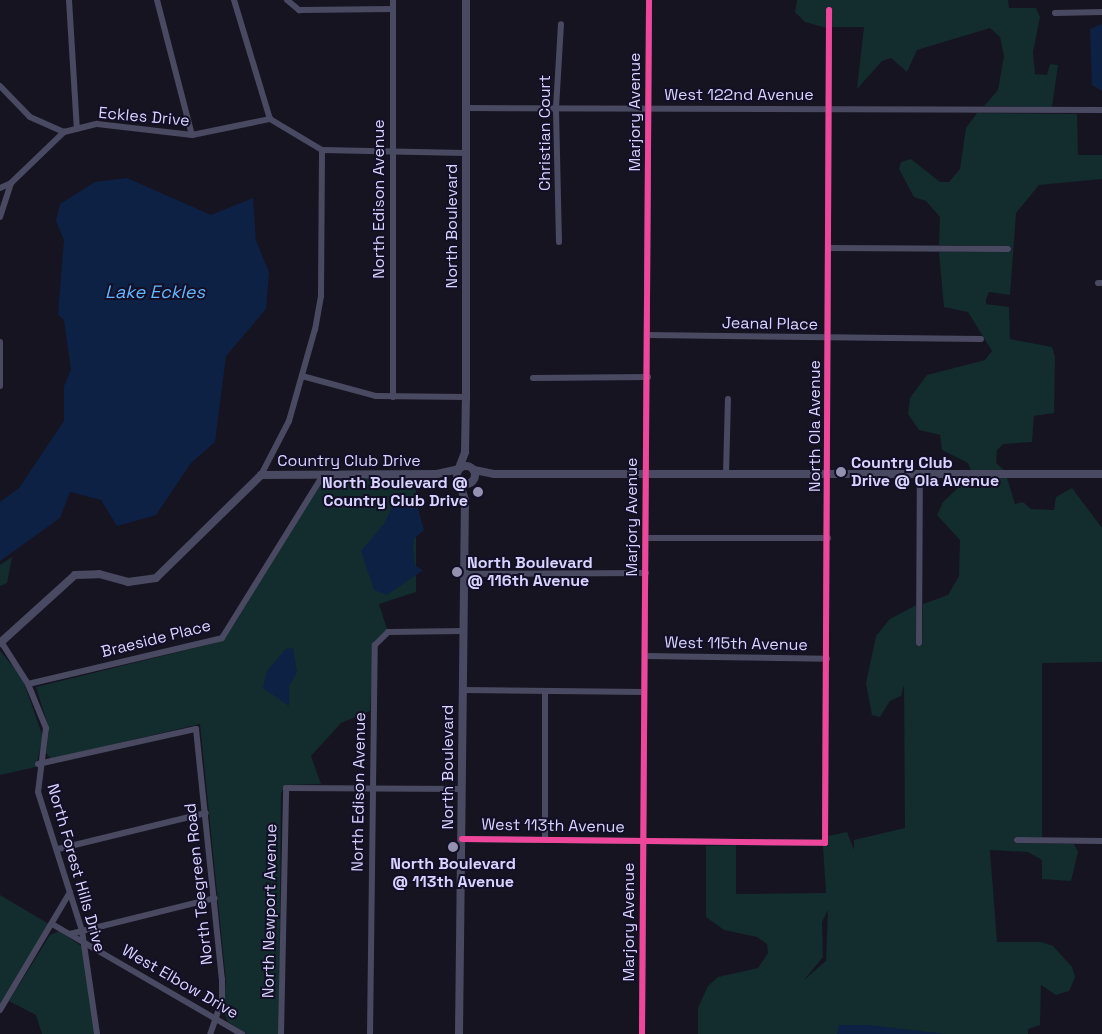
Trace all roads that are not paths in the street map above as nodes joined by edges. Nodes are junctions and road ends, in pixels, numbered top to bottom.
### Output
1 (69, 0) edge
2 (157, 0) edge
3 (234, 0) edge
4 (287, 0) edge
5 (393, 0) edge
6 (466, 0) edge
7 (649, 0) edge
8 (393, 9) junction
9 (829, 10) dead end
10 (1055, 12) dead end
11 (1102, 12) edge
12 (561, 24) dead end
13 (0, 86) edge
14 (466, 108) junction
15 (556, 108) junction
16 (649, 109) junction
17 (829, 110) junction
18 (1102, 110) edge
19 (270, 119) junction
20 (77, 129) junction
21 (64, 132) junction
22 (192, 135) junction
23 (322, 150) junction
24 (393, 153) junction
25 (465, 153) junction
26 (11, 183) junction
27 (0, 188) edge
28 (0, 217) edge
29 (559, 242) dead end
30 (830, 248) junction
31 (1008, 249) dead end
32 (648, 335) junction
33 (829, 339) junction
34 (981, 339) dead end
35 (0, 342) edge
36 (302, 376) junction
37 (648, 376) junction
38 (534, 378) dead end
39 (0, 386) edge
40 (466, 397) junction
41 (393, 398) junction
42 (728, 399) dead end
43 (465, 452) junction
44 (459, 469) junction
45 (472, 469) junction
46 (437, 474) junction
47 (494, 474) junction
48 (646, 474) junction
49 (726, 474) junction
50 (828, 474) junction
51 (920, 474) junction
52 (1101, 474) edge
53 (323, 475) junction
54 (261, 476) junction
55 (459, 480) junction
56 (472, 481) junction
57 (465, 500) junction
58 (647, 538) junction
59 (828, 538) junction
60 (646, 573) junction
61 (464, 574) junction
62 (463, 631) junction
63 (1, 643) edge
64 (919, 643) dead end
65 (645, 656) junction
66 (827, 659) junction
67 (28, 684) junction
68 (463, 690) junction
69 (545, 691) junction
70 (644, 692) junction
71 (38, 764) junction
72 (373, 788) junction
73 (462, 789) junction
74 (206, 813) junction
75 (462, 839) junction
76 (545, 840) junction
77 (1017, 840) dead end
78 (643, 841) junction
79 (1102, 841) edge
80 (824, 843) joint
81 (58, 849) junction
82 (70, 892) junction
83 (215, 898) junction
84 (52, 924) junction
85 (82, 931) junction
86 (70, 934) junction
87 (85, 944) junction
88 (0, 1010) edge
89 (216, 1019) junction
90 (97, 1034) edge
91 (210, 1034) edge
92 (242, 1034) edge
93 (282, 1034) edge
94 (370, 1034) edge
95 (459, 1034) edge
96 (642, 1034) edge

1 - 20 street
2 - 22 street
3 - 19 street
4 - 8 street
5 - 8 street, North Edison Avenue
6 - 14 street, North Boulevard
7 - 16 street, Marjory Avenue
8 - 24 street, North Edison Avenue
9 - 17 street, North Ola Avenue
10 - 11 street
12 - 15 street, Christian Court
13 - 21 street
14 - 15 street, West 122nd Avenue
14 - 25 street, North Boulevard
15 - 16 street, West 122nd Avenue
15 - 29 street, Christian Court
16 - 17 street, West 122nd Avenue
16 - 32 street, Marjory Avenue
17 - 18 street, West 122nd Avenue
17 - 30 street, North Ola Avenue
19 - 22 street, Eckles Drive
19 - 23 street
20 - 21 street, Eckles Drive
20 - 22 street, Eckles Drive
21 - 26 street
23 - 24 street
23 - 36 street, North Forest Hills Drive
24 - 25 street
24 - 41 street, North Edison Avenue
25 - 40 street, North Boulevard
26 - 27 street
26 - 28 street
30 - 31 street
30 - 33 street, North Ola Avenue
32 - 33 street, Jeanal Place
32 - 37 street, Marjory Avenue
33 - 34 street, Jeanal Place
33 - 50 street, North Ola Avenue
35 - 39 street
36 - 41 street
36 - 54 street, North Forest Hills Drive
37 - 38 street
37 - 48 street, Marjory Avenue
40 - 41 street
40 - 43 street, North Boulevard
42 - 49 street
43 - 44 street, North Boulevard
43 - 45 street, North Boulevard
44 - 45 street, Country Club Drive
44 - 46 street, Country Club Drive
44 - 55 street, North Boulevard
45 - 47 street
45 - 56 street, North Boulevard
46 - 53 street, Country Club Drive
46 - 55 street, Country Club Drive
47 - 48 street
47 - 56 street
48 - 49 street
48 - 58 street, Marjory Avenue
49 - 50 street
50 - 51 street
50 - 59 street, North Ola Avenue
51 - 52 street
51 - 64 street
53 - 54 street, Country Club Drive
53 - 67 street, Braeside Place
54 - 63 street, North Forest Hills Drive
55 - 56 street, Country Club Drive
55 - 57 street, North Boulevard
56 - 57 street, North Boulevard
57 - 61 street, North Boulevard
58 - 59 street
58 - 60 street, Marjory Avenue
59 - 66 street, North Ola Avenue
60 - 61 street
60 - 65 street, Marjory Avenue
61 - 62 street, North Boulevard
62 - 68 street, North Boulevard
62 - 72 street, North Edison Avenue
63 - 67 street, North Forest Hills Drive
65 - 66 street, West 115th Avenue
65 - 70 street, Marjory Avenue
66 - 80 street, North Ola Avenue
67 - 71 street, North Forest Hills Drive
68 - 69 street
68 - 73 street, North Boulevard
69 - 70 street
69 - 76 street
70 - 78 street, Marjory Avenue
71 - 74 street, North Teegreen Road
71 - 81 street, North Forest Hills Drive
72 - 73 street
72 - 93 street, North Newport Avenue
72 - 94 street, North Edison Avenue
73 - 75 street, North Boulevard
74 - 81 street
74 - 83 street, North Teegreen Road
75 - 76 street, West 113th Avenue
75 - 95 street, North Boulevard
76 - 78 street, West 113th Avenue
77 - 79 street
78 - 80 street, West 113th Avenue
78 - 96 street, Marjory Avenue
81 - 82 street, North Forest Hills Drive
82 - 84 street
82 - 85 street, North Forest Hills Drive
83 - 85 street
83 - 89 street, North Teegreen Road
84 - 86 street, West Elbow Drive
84 - 88 street
85 - 86 street
85 - 87 street, North Forest Hills Drive
86 - 87 street, West Elbow Drive
87 - 89 street, West Elbow Drive
87 - 90 street, North Forest Hills Drive
89 - 91 street, North Teegreen Road
89 - 92 street, West Elbow Drive

